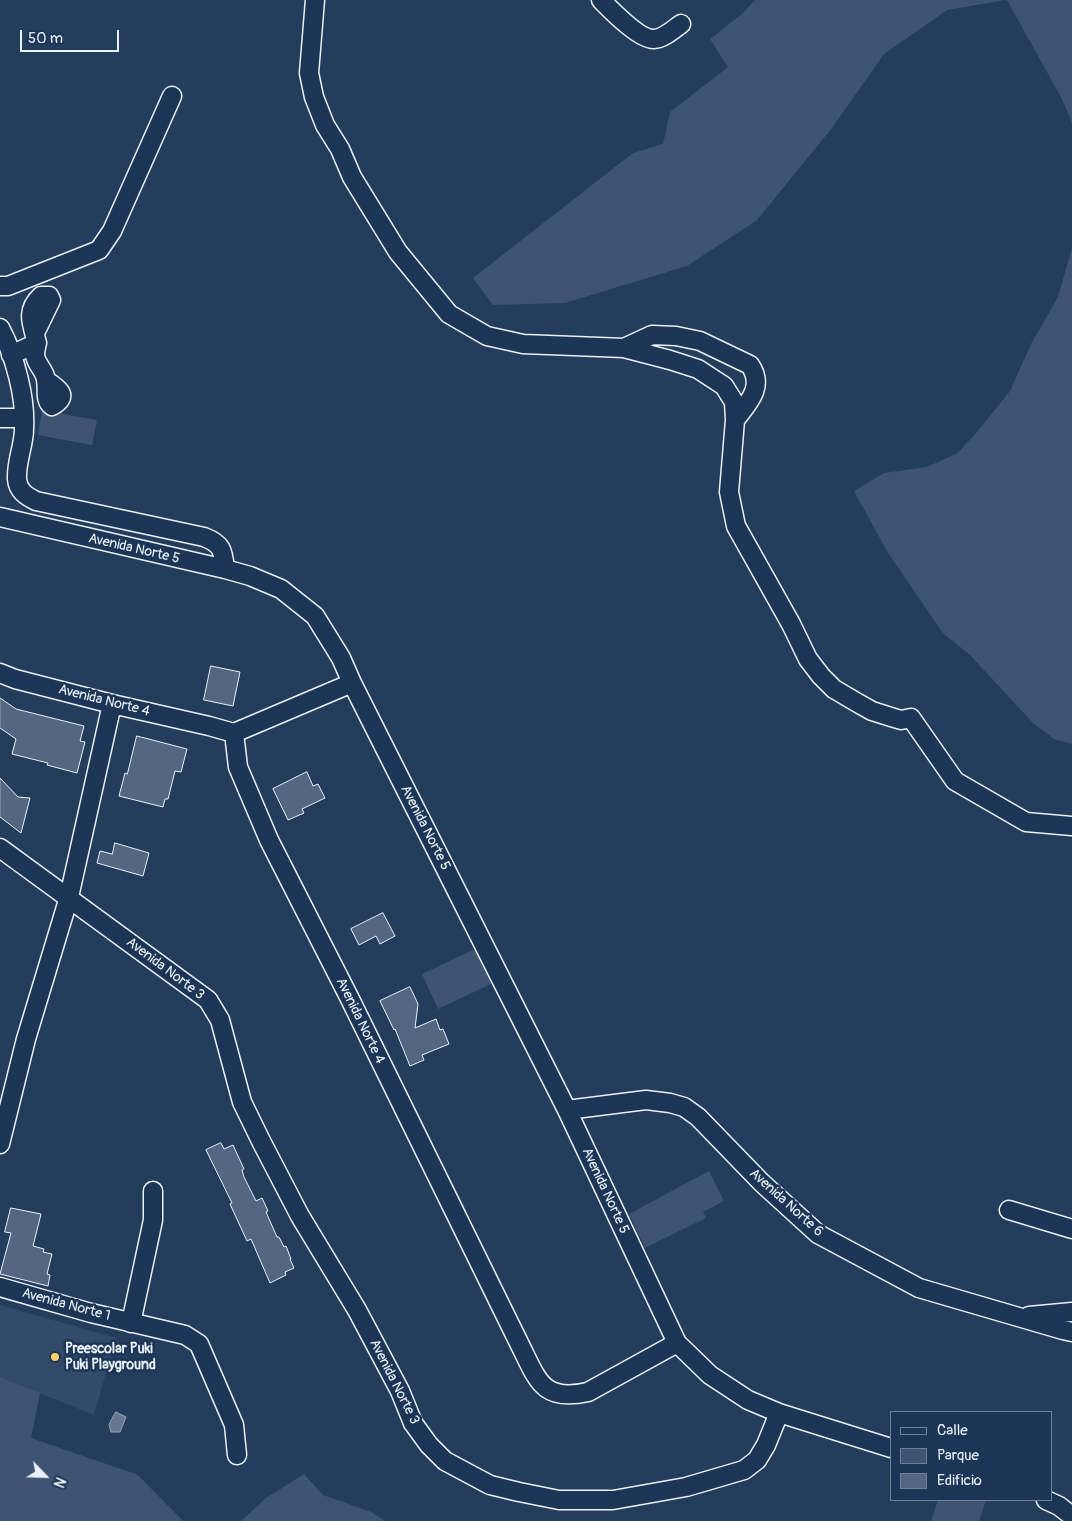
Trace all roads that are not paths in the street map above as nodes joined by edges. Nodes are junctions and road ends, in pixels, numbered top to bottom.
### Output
1 (315, 0) edge
2 (601, 0) edge
3 (681, 24) dead end
4 (172, 96) dead end
5 (0, 286) edge
6 (0, 328) edge
7 (624, 348) junction
8 (11, 355) junction
9 (46, 381) dead end
10 (0, 418) edge
11 (24, 418) junction
12 (735, 420) junction
13 (0, 517) edge
14 (225, 568) junction
15 (0, 673) edge
16 (352, 683) junction
17 (112, 704) junction
18 (234, 733) junction
19 (1072, 826) edge
20 (0, 848) edge
21 (69, 898) junction
22 (567, 1110) junction
23 (0, 1144) edge
24 (153, 1191) dead end
25 (1009, 1210) dead end
26 (1072, 1229) edge
27 (0, 1287) edge
28 (1072, 1312) edge
29 (1018, 1317) junction
30 (131, 1323) junction
31 (1072, 1332) edge
32 (677, 1343) junction
33 (779, 1413) junction
34 (890, 1448) edge
35 (237, 1455) dead end
36 (1048, 1501) edge
37 (1072, 1516) edge

1 - 7 street
2 - 3 street
4 - 5 street
6 - 8 street
7 - 12 street
7 - 12 street
8 - 9 street
8 - 11 street
10 - 11 street
11 - 14 street
12 - 19 street
13 - 14 street, Avenida Norte 5
14 - 16 street, Avenida Norte 5
15 - 17 street, Avenida Norte 4
16 - 18 street
16 - 22 street, Avenida Norte 5
17 - 18 street, Avenida Norte 4
17 - 21 street
18 - 32 street, Avenida Norte 4
20 - 21 street, Avenida Norte 3
21 - 23 street
21 - 33 street, Avenida Norte 3
22 - 29 street, Avenida Norte 6
22 - 32 street, Avenida Norte 5
24 - 30 street
25 - 26 street
27 - 30 street, Avenida Norte 1
28 - 29 street
29 - 31 street, Avenida Norte 6
30 - 35 street, Avenida Norte 1
32 - 33 street
33 - 34 street
36 - 37 street

